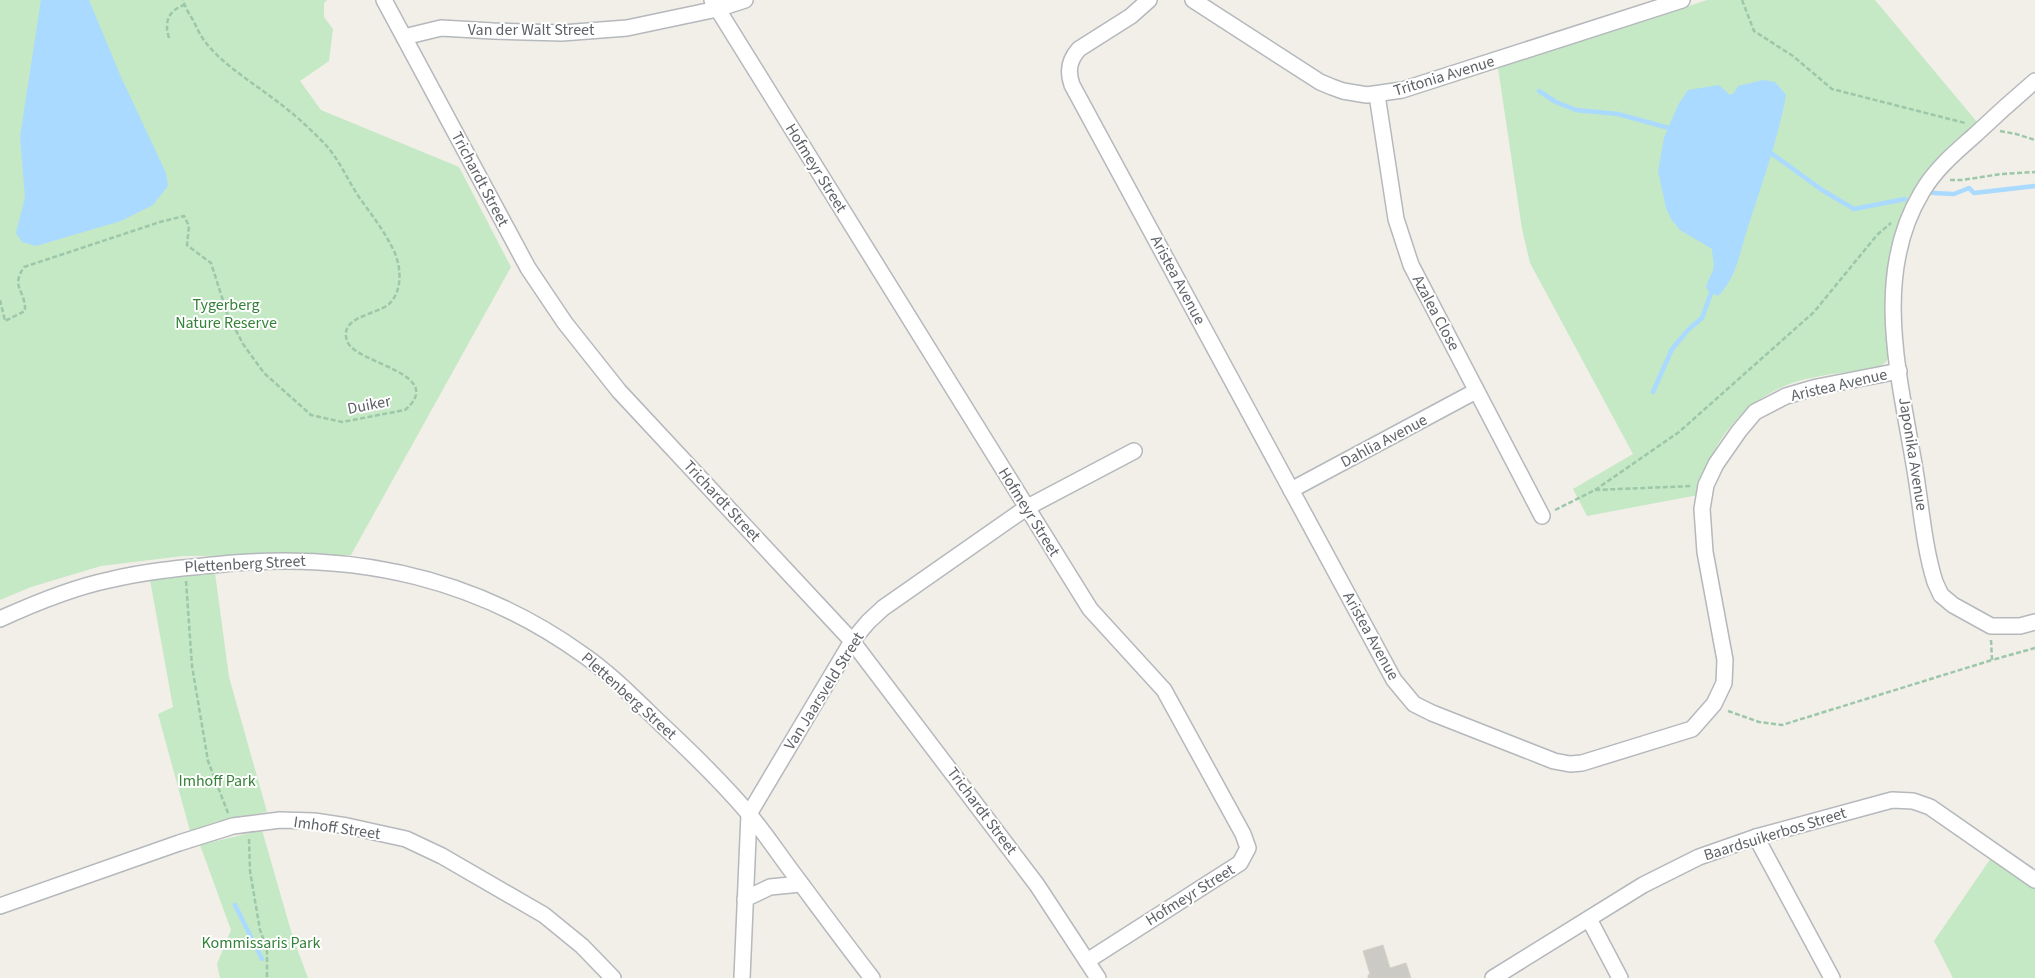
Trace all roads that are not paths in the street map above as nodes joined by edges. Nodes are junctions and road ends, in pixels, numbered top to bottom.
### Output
1 (384, 0) edge
2 (745, 0) edge
3 (1148, 0) edge
4 (1193, 0) edge
5 (1682, 0) edge
6 (714, 5) edge
7 (404, 37) junction
8 (2035, 81) edge
9 (1377, 94) junction
10 (1899, 371) junction
11 (1476, 391) junction
12 (1134, 451) dead end
13 (1291, 490) junction
14 (1026, 508) junction
15 (1542, 516) road end
16 (0, 619) edge
17 (2035, 622) edge
18 (852, 641) junction
19 (749, 814) junction
20 (1756, 837) junction
21 (2035, 880) edge
22 (801, 884) junction
23 (745, 899) junction
24 (0, 906) edge
25 (1588, 919) junction
26 (1087, 961) junction
27 (612, 978) edge
28 (742, 978) edge
29 (872, 978) edge
30 (1098, 978) edge
31 (1493, 978) edge
32 (1620, 978) edge
33 (1832, 978) edge

1 - 7 street, Trichardt Street
2 - 6 street, Van der Walt Street
3 - 13 street, Aristea Avenue
4 - 9 street, Tritonia Avenue
5 - 9 street, Tritonia Avenue
6 - 7 street, Van der Walt Street
6 - 14 street, Hofmeyr Street
7 - 18 street, Trichardt Street
8 - 10 street, Japonika Avenue
9 - 11 street, Azalea Close
10 - 13 street, Aristea Avenue
10 - 17 street, Japonika Avenue
11 - 13 street, Dahlia Avenue
11 - 15 street, Azalea Close
12 - 14 street, Van Jaarsveld Street
14 - 18 street, Van Jaarsveld Street
14 - 26 street, Hofmeyr Street
16 - 19 street, Plettenberg Street
18 - 19 street, Van Jaarsveld Street
18 - 26 street, Trichardt Street
19 - 22 street, Plettenberg Street
19 - 23 street, Van Jaarsveld Street
20 - 21 street, Baardsuikerbos Street
20 - 25 street, Baardsuikerbos Street
20 - 33 street
22 - 23 street
22 - 29 street, Plettenberg Street
23 - 28 street, Van Jaarsveld Street
24 - 27 street, Imhoff Street
25 - 31 street, Baardsuikerbos Street
25 - 32 street
26 - 30 street, Trichardt Street

